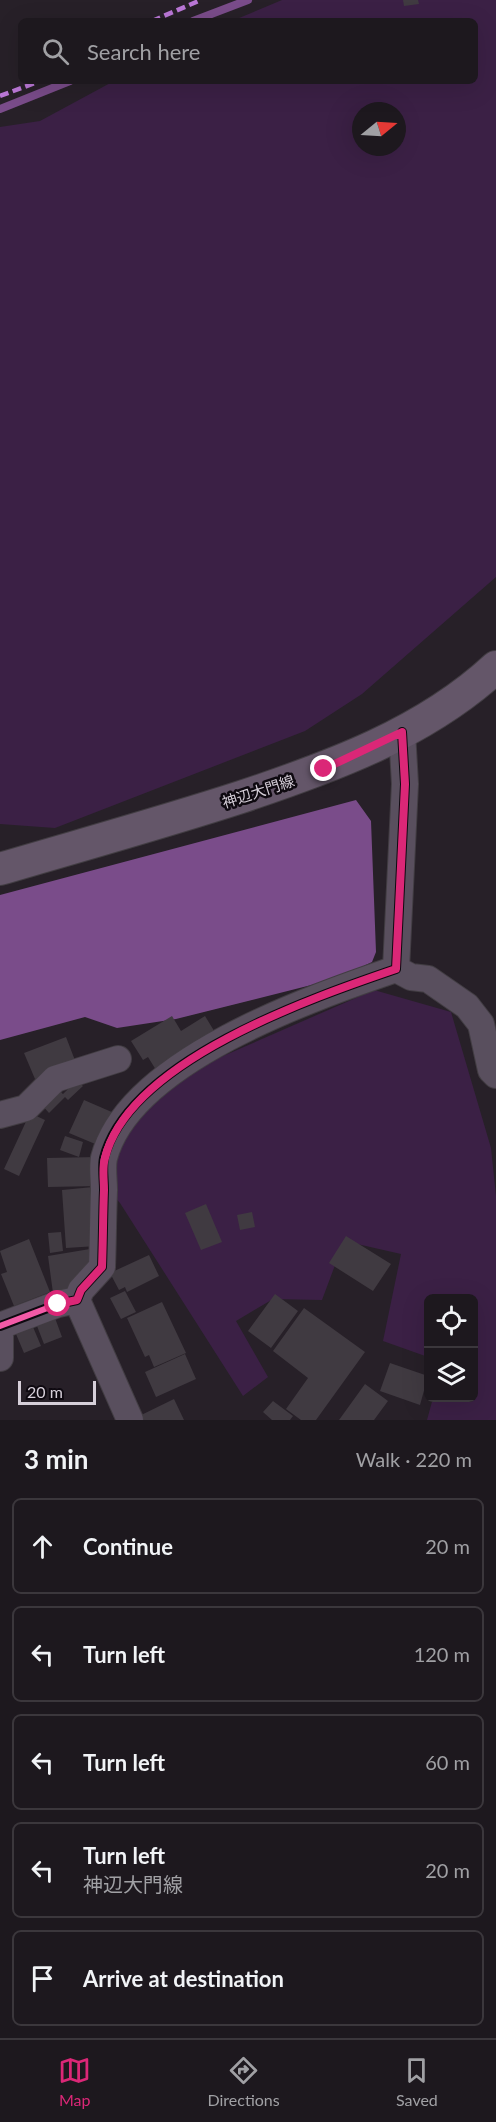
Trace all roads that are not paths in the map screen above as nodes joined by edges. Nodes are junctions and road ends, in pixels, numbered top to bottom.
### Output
1 (496, 667) edge
2 (402, 732) junction
3 (0, 868) edge
4 (396, 969) junction
5 (117, 1059) dead end
6 (496, 1075) edge
7 (0, 1116) edge
8 (77, 1300) junction
9 (0, 1326) edge
10 (0, 1331) edge
11 (0, 1358) edge
12 (130, 1420) edge

1 - 2 main road, 神辺大門線
2 - 3 main road, 神辺大門線
2 - 4 street
4 - 6 street
4 - 8 street
5 - 7 street
8 - 9 street
8 - 12 street
10 - 11 street

